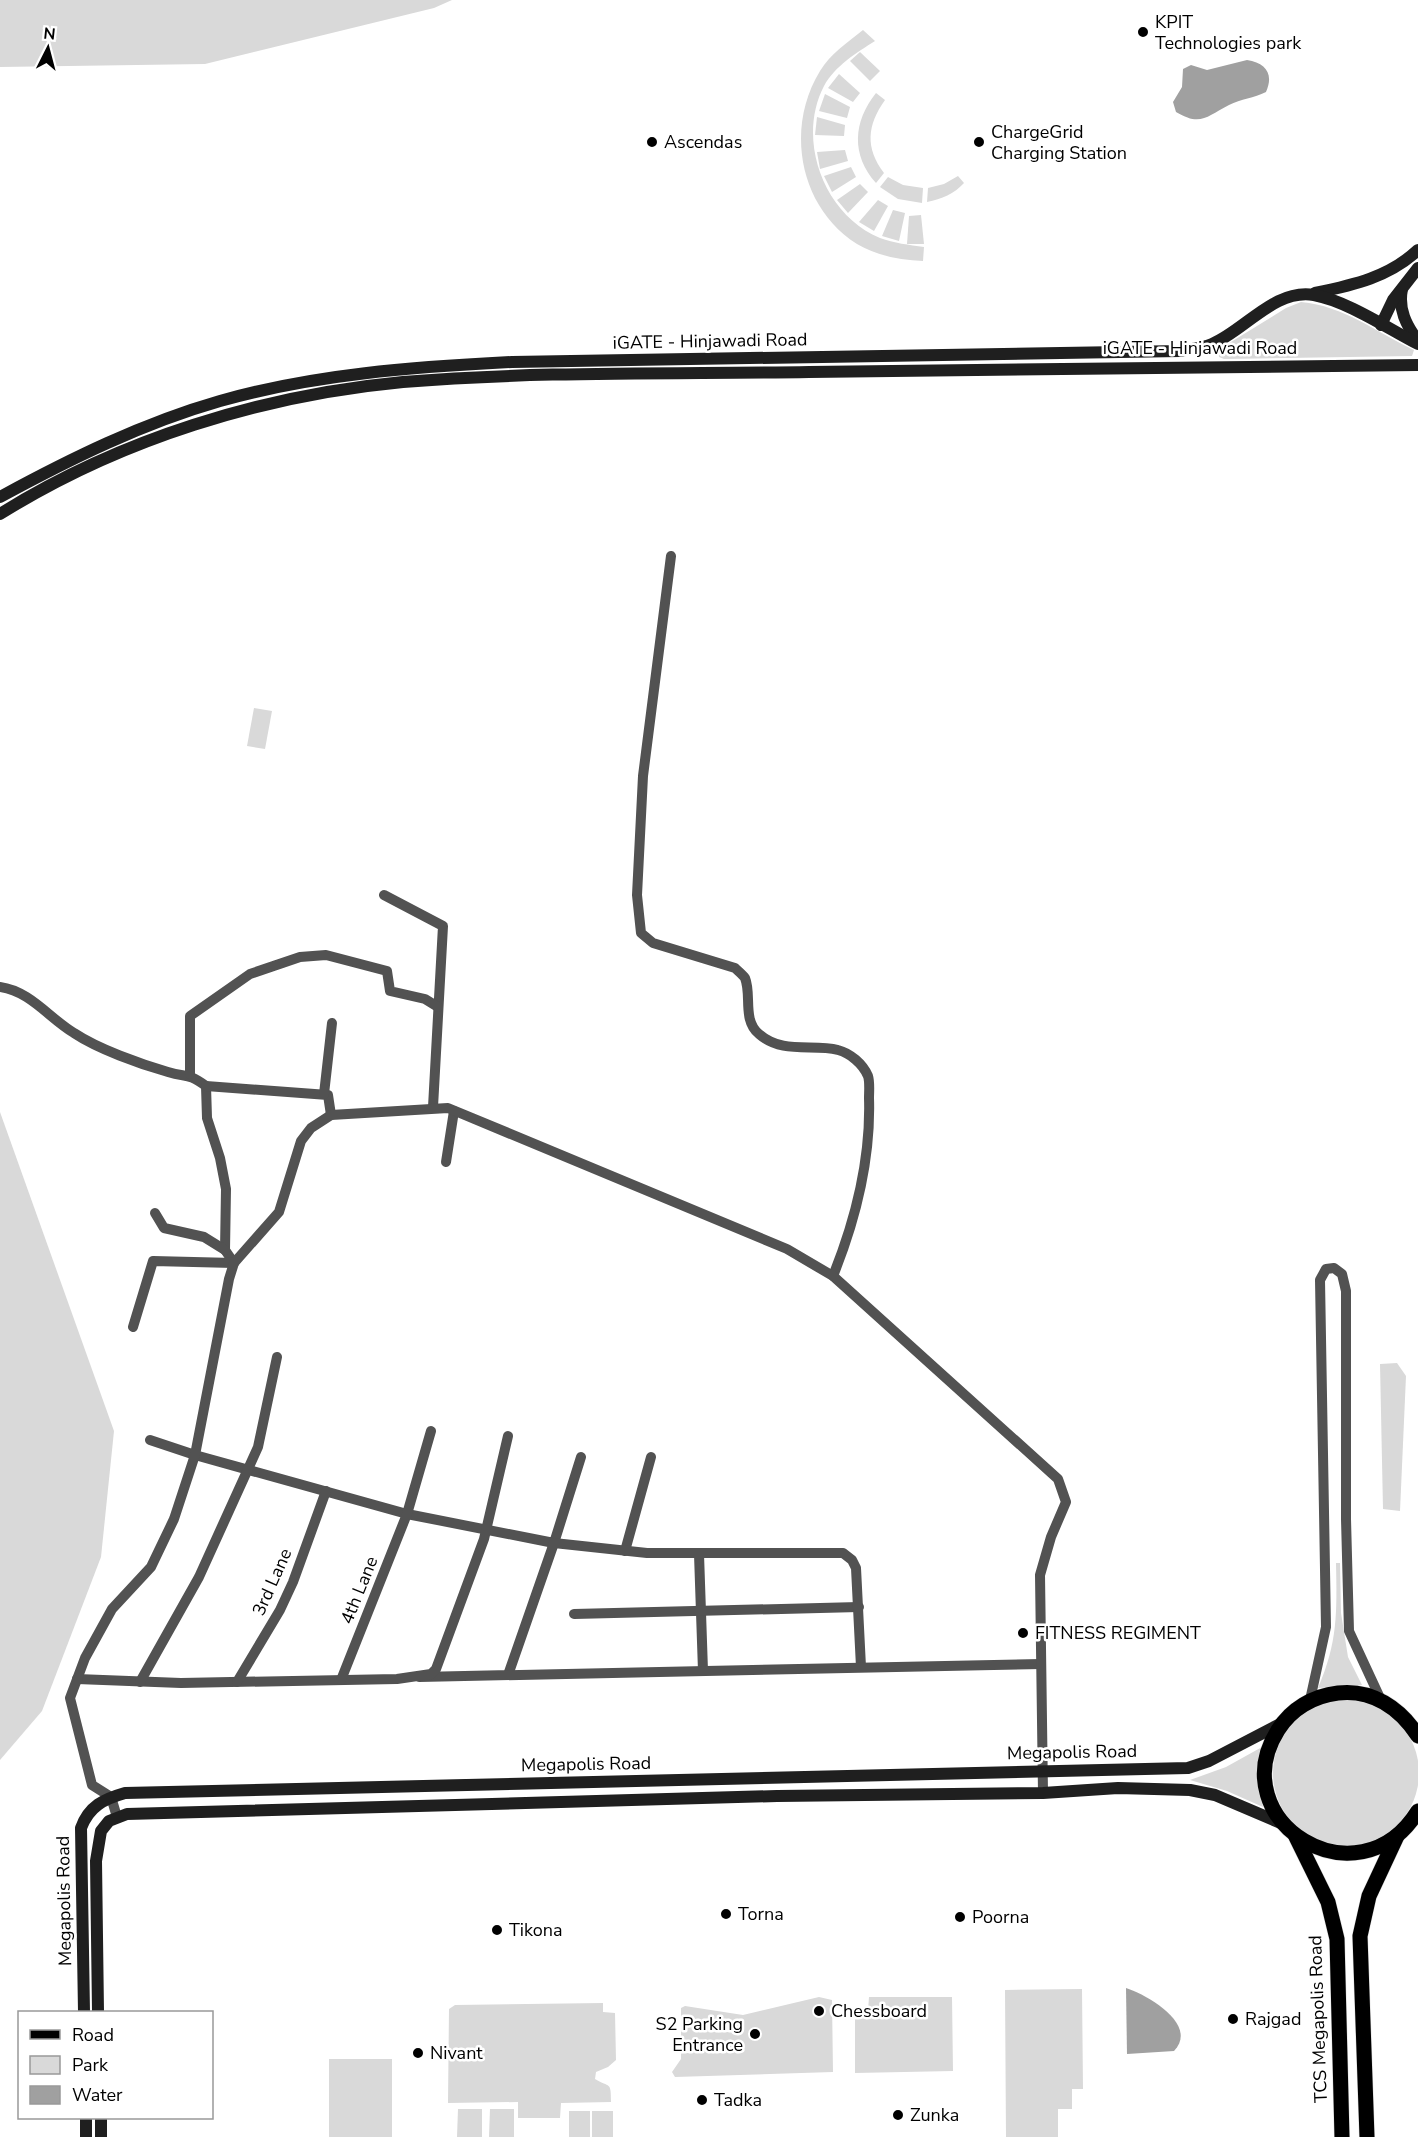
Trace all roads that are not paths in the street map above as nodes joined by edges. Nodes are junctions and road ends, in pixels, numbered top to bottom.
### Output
1 (1418, 250) edge
2 (1418, 268) edge
3 (1403, 285) junction
4 (1311, 294) junction
5 (1381, 326) junction
6 (1418, 342) edge
7 (1210, 345) junction
8 (1210, 365) junction
9 (1418, 365) edge
10 (0, 497) edge
11 (0, 514) edge
12 (671, 556) dead end
13 (384, 895) dead end
14 (0, 987) edge
15 (438, 1007) junction
16 (332, 1023) dead end
17 (189, 1074) junction
18 (206, 1086) junction
19 (324, 1095) junction
20 (433, 1107) junction
21 (454, 1111) junction
22 (331, 1115) junction
23 (446, 1162) dead end
24 (154, 1213) dead end
25 (225, 1250) junction
26 (234, 1263) junction
27 (833, 1276) junction
28 (133, 1327) dead end
29 (277, 1356) dead end
30 (431, 1431) dead end
31 (508, 1436) dead end
32 (150, 1440) dead end
33 (195, 1455) junction
34 (581, 1457) dead end
35 (651, 1457) dead end
36 (247, 1470) junction
37 (326, 1491) junction
38 (407, 1514) junction
39 (484, 1530) junction
40 (554, 1543) junction
41 (625, 1551) junction
42 (699, 1554) junction
43 (859, 1607) junction
44 (702, 1609) junction
45 (574, 1614) dead end
46 (1041, 1664) junction
47 (861, 1667) junction
48 (703, 1671) junction
49 (508, 1675) junction
50 (419, 1677) junction
51 (77, 1678) junction
52 (341, 1680) junction
53 (140, 1682) junction
54 (237, 1682) junction
55 (1310, 1700) junction
56 (1381, 1700) junction
57 (1282, 1723) junction
58 (1415, 1728) edge
59 (1041, 1771) junction
60 (1043, 1793) junction
61 (111, 1797) junction
62 (117, 1816) junction
63 (1415, 1818) edge
64 (1283, 1824) junction
65 (1397, 1836) junction
66 (1296, 1837) junction
67 (84, 2011) edge
68 (98, 2011) edge
69 (86, 2119) edge
70 (101, 2119) edge
71 (86, 2137) edge
72 (101, 2137) edge
73 (1342, 2137) edge
74 (1367, 2137) edge

1 - 4 street, iGATE - Hinjawadi Road
2 - 3 street
3 - 5 street
3 - 6 street
4 - 5 street
4 - 7 street, iGATE - Hinjawadi Road
5 - 6 street
7 - 8 street
7 - 10 street, iGATE - Hinjawadi Road
8 - 9 street, iGATE - Hinjawadi Road
8 - 11 street, iGATE - Hinjawadi Road
12 - 27 street
13 - 15 street
14 - 17 street
15 - 17 street
15 - 20 street
16 - 19 street
17 - 18 street
18 - 19 street
18 - 25 street
19 - 22 street
20 - 21 street
20 - 22 street
21 - 23 street
21 - 27 street
22 - 26 street
24 - 25 street
25 - 26 street
26 - 28 street
26 - 33 street
27 - 46 street
29 - 36 street
30 - 38 street, 4th Lane
31 - 39 street
32 - 33 street
33 - 36 street
33 - 51 street
34 - 40 street
35 - 41 street
36 - 37 street
36 - 53 street
37 - 38 street
37 - 54 street, 3rd Lane
38 - 39 street
38 - 52 street, 4th Lane
39 - 40 street
39 - 50 street
40 - 41 street
40 - 49 street
41 - 42 street
42 - 43 street
42 - 44 street
43 - 44 street
43 - 47 street
44 - 45 street
44 - 48 street
46 - 47 street
46 - 59 street
47 - 48 street
48 - 49 street
49 - 50 street
50 - 52 street
51 - 53 street
51 - 61 street
52 - 54 street
53 - 54 street
55 - 56 main road
55 - 56 street
55 - 57 main road
56 - 58 main road
57 - 59 street, Megapolis Road
57 - 64 main road
59 - 60 street
59 - 61 street, Megapolis Road
60 - 62 street, Megapolis Road
60 - 64 street, Megapolis Road
61 - 62 street
61 - 67 street, Megapolis Road
62 - 68 street, Megapolis Road
63 - 65 main road
64 - 66 main road
65 - 66 main road
65 - 74 main road
66 - 73 main road, TCS Megapolis Road
69 - 71 street
70 - 72 street

